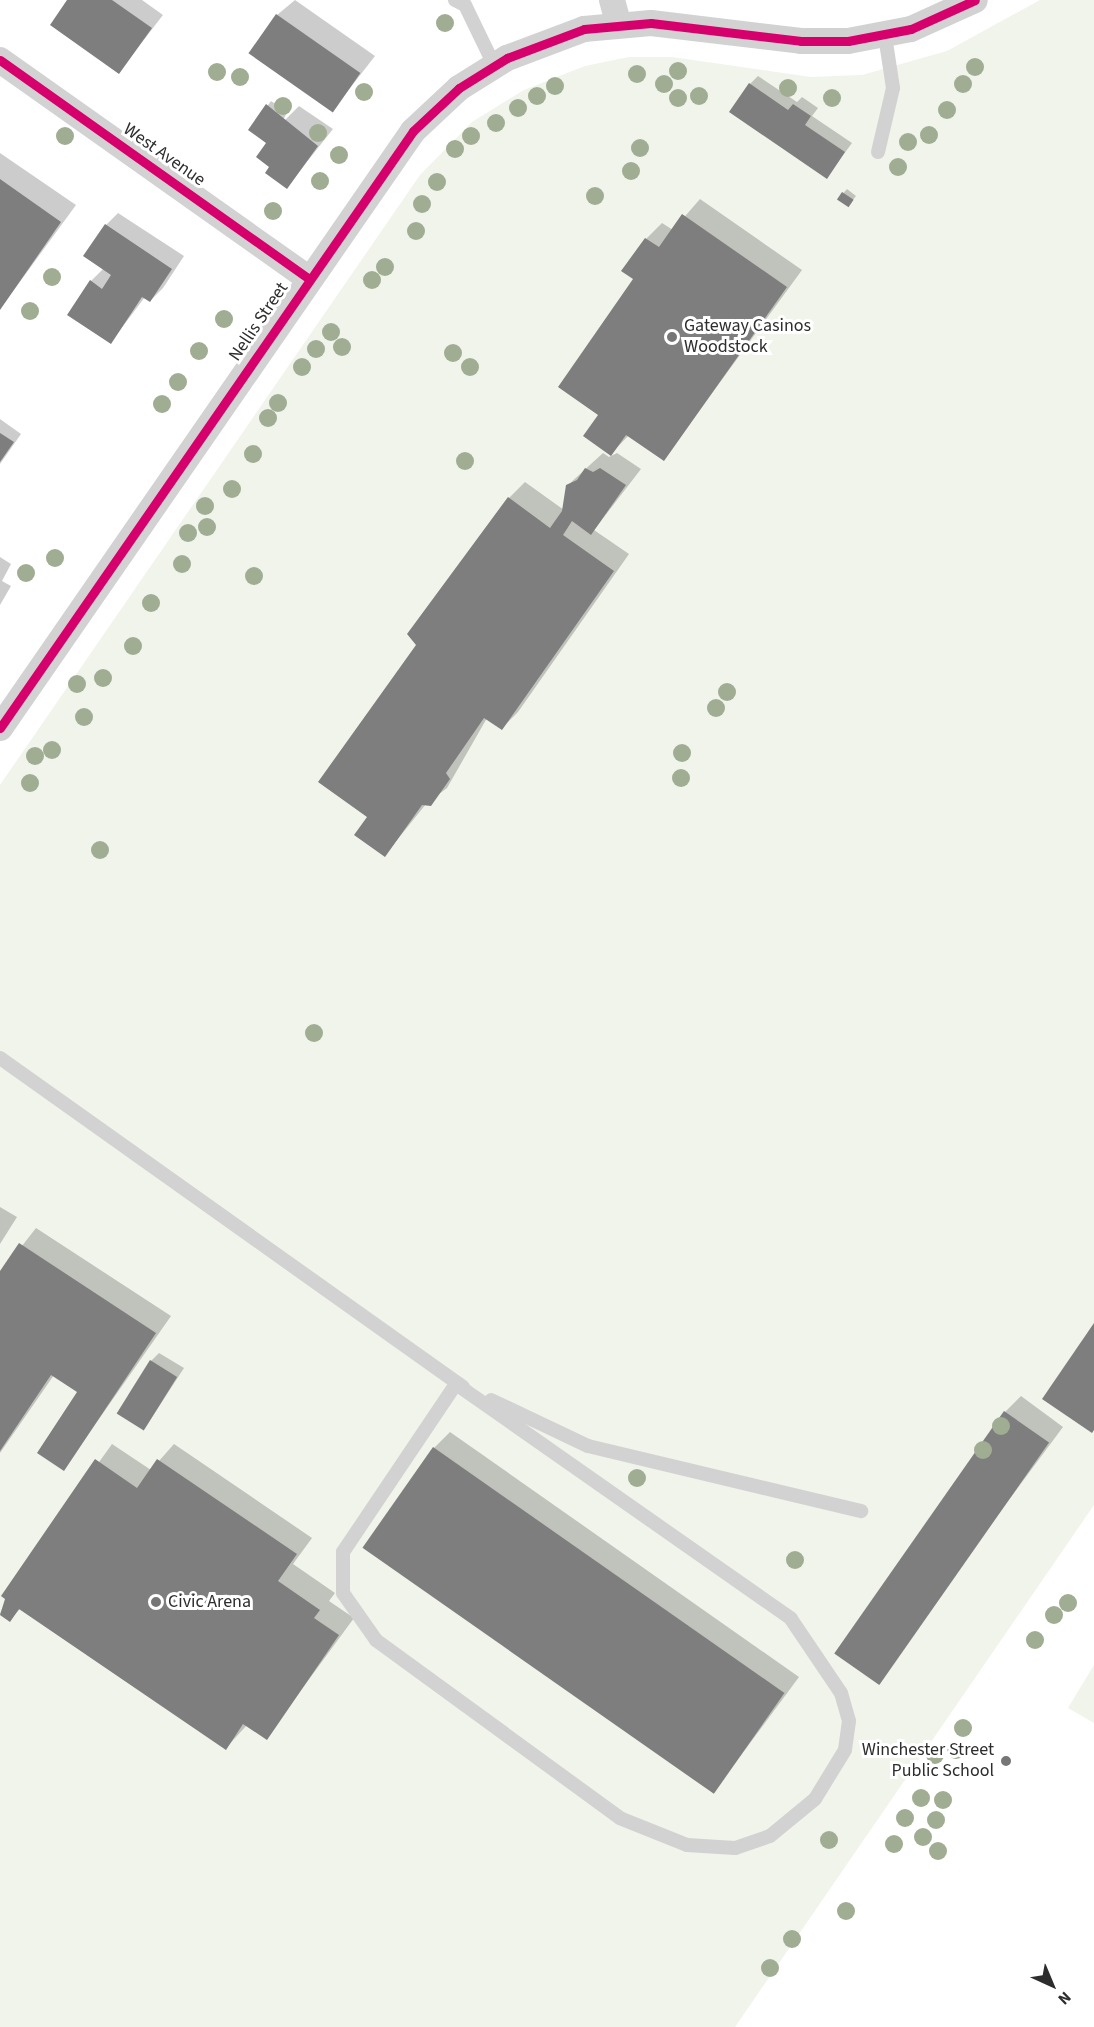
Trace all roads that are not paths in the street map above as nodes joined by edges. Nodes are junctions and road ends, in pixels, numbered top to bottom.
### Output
1 (975, 0) edge
2 (461, 2) edge
3 (615, 12) edge
4 (885, 36) junction
5 (0, 60) edge
6 (494, 65) junction
7 (878, 152) dead end
8 (308, 278) junction
9 (0, 728) edge
10 (0, 1058) edge
11 (456, 1384) junction
12 (861, 1511) dead end

1 - 4 street
2 - 6 lane
3 - 4 street
3 - 6 street, Nellis Street
4 - 7 lane
5 - 8 street, West Avenue
6 - 8 street, Nellis Street
8 - 9 street, Nellis Street
10 - 11 lane
11 - 11 lane
11 - 12 lane

